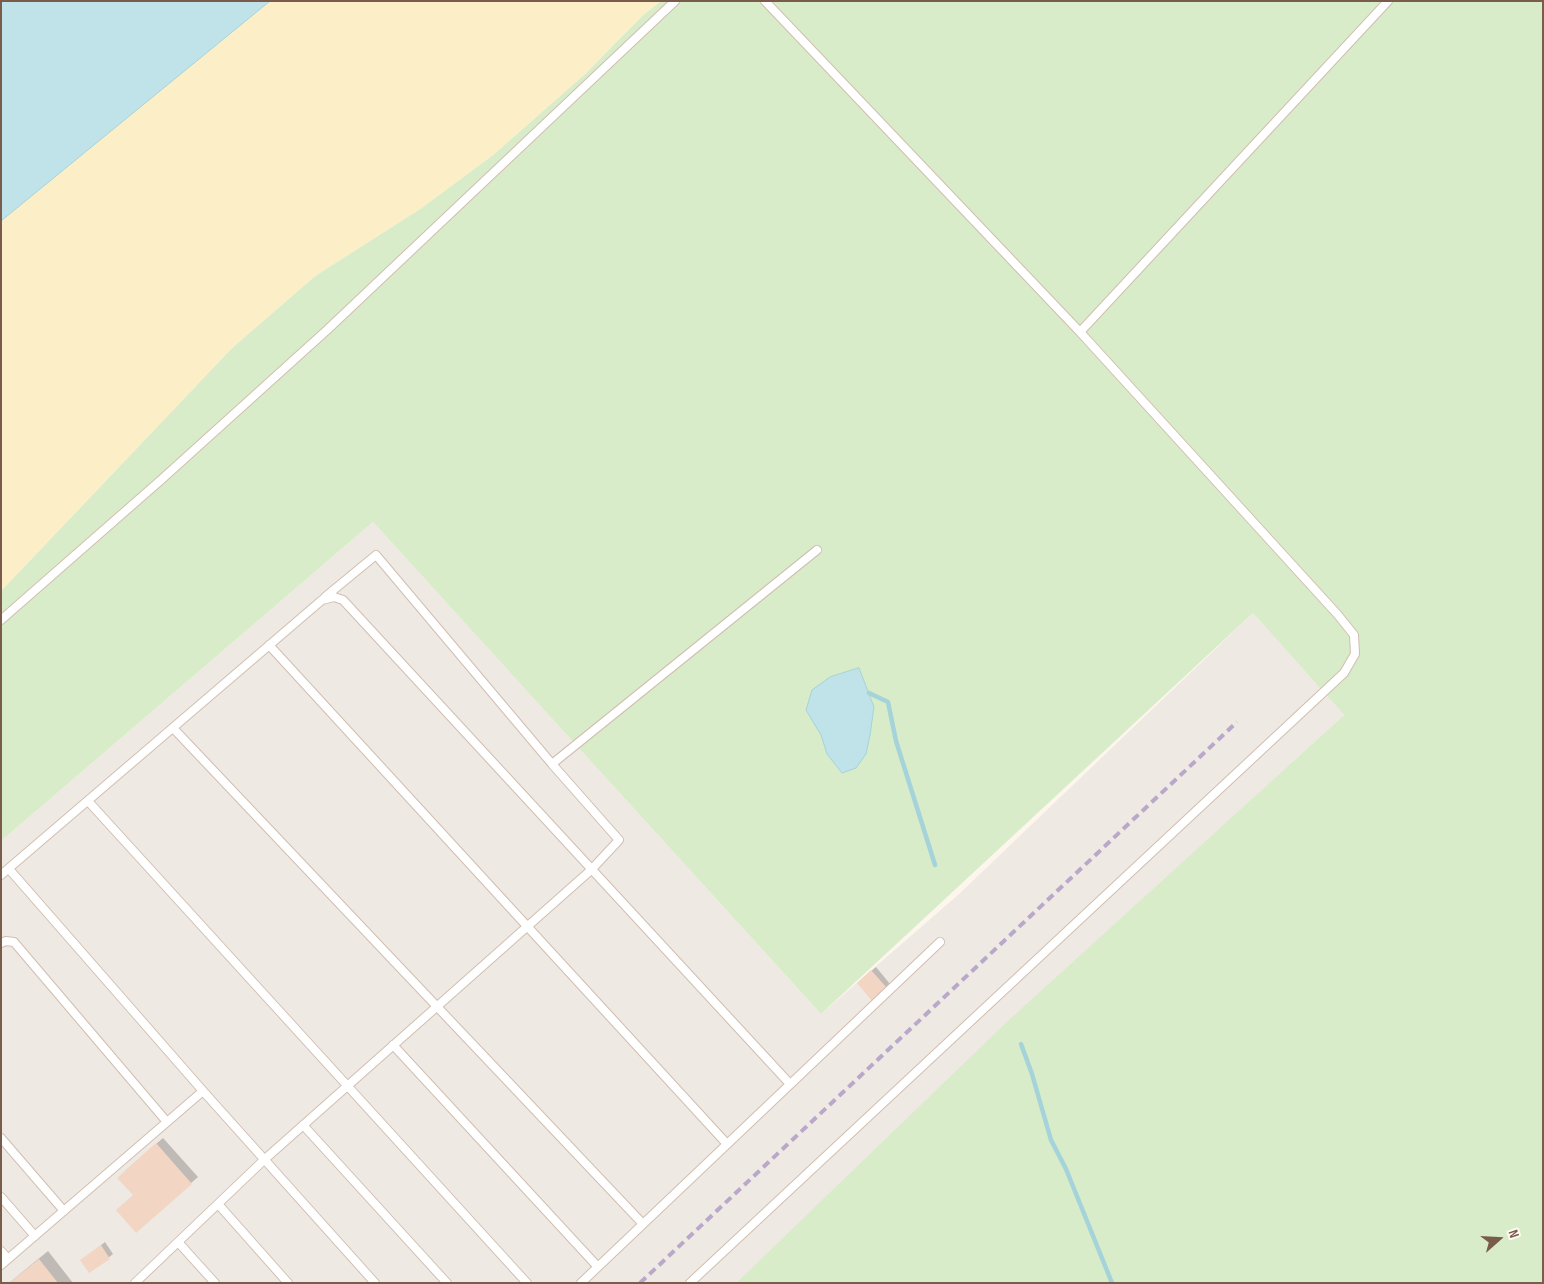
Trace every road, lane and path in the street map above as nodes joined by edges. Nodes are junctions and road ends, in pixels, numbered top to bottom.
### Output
1 (675, 1) edge
2 (765, 1) edge
3 (1388, 1) edge
4 (1080, 332) junction
5 (817, 550) dead end
6 (322, 600) junction
7 (1, 620) edge
8 (269, 645) junction
9 (173, 728) junction
10 (552, 764) junction
11 (88, 801) junction
12 (8, 869) junction
13 (591, 870) junction
14 (1, 875) edge
15 (527, 926) junction
16 (940, 942) dead end
17 (1, 943) edge
18 (437, 1007) junction
19 (393, 1045) junction
20 (790, 1084) junction
21 (348, 1086) junction
22 (203, 1091) junction
23 (167, 1122) junction
24 (303, 1125) junction
25 (1, 1138) edge
26 (727, 1144) junction
27 (265, 1159) junction
28 (1, 1196) edge
29 (218, 1204) junction
30 (64, 1211) junction
31 (642, 1224) junction
32 (35, 1236) junction
33 (178, 1242) junction
34 (1, 1251) edge
35 (8, 1259) junction
36 (1, 1265) edge
37 (598, 1267) junction
38 (135, 1283) edge
39 (216, 1283) edge
40 (288, 1283) edge
41 (375, 1283) edge
42 (447, 1283) edge
43 (527, 1283) edge
44 (581, 1283) edge
45 (690, 1283) edge

1 - 7 lane
2 - 4 lane
3 - 4 lane
4 - 45 lane
5 - 10 lane
6 - 8 lane
6 - 10 lane
6 - 13 lane
8 - 9 lane
8 - 15 lane
9 - 11 lane
9 - 18 lane
10 - 13 lane
11 - 12 lane
11 - 21 lane
12 - 14 lane
12 - 22 lane
13 - 15 lane
13 - 20 lane
15 - 18 lane
15 - 26 lane
16 - 20 lane
17 - 23 lane
18 - 19 lane
18 - 31 lane
19 - 21 lane
19 - 37 lane
20 - 26 lane
21 - 24 lane
21 - 43 lane
22 - 23 lane
22 - 27 lane
23 - 30 lane
24 - 27 lane
24 - 42 lane
25 - 30 lane
26 - 31 lane
27 - 29 lane
27 - 41 lane
28 - 32 lane
29 - 33 lane
29 - 40 lane
30 - 32 lane
31 - 37 lane
32 - 35 lane
33 - 38 lane
33 - 39 lane
34 - 35 lane
35 - 36 lane
37 - 44 lane

